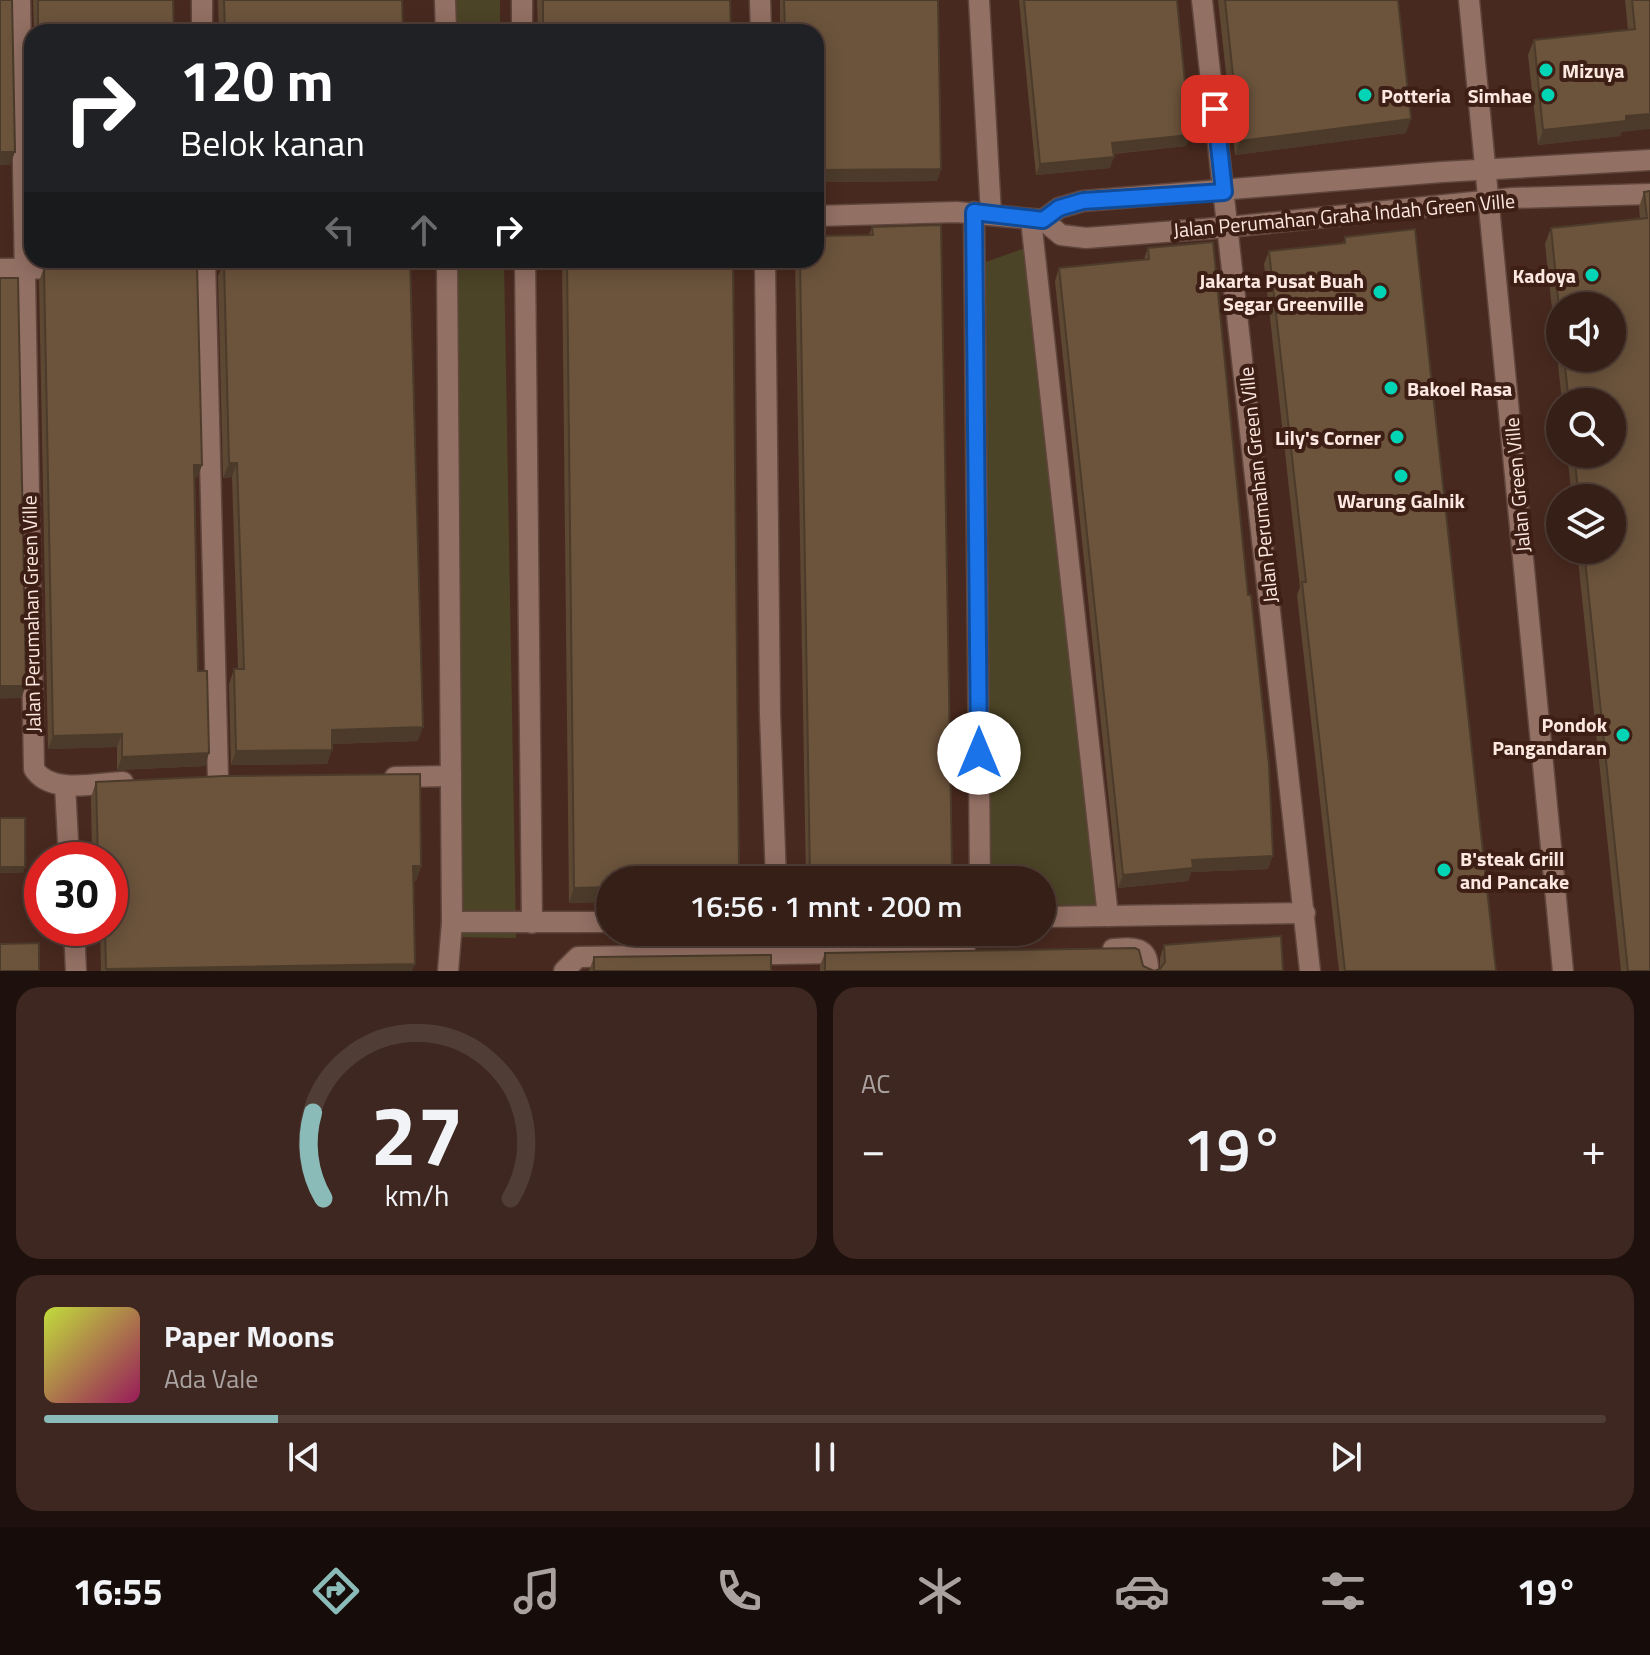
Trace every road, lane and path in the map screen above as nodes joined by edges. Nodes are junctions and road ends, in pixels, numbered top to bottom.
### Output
1 (20, 0) edge
2 (202, 0) edge
3 (445, 0) edge
4 (522, 0) edge
5 (760, 0) edge
6 (979, 0) edge
7 (1202, 0) edge
8 (1469, 0) edge
9 (202, 24) edge
10 (446, 24) edge
11 (522, 24) edge
12 (761, 24) edge
13 (10, 83) edge
14 (1650, 160) edge
15 (1487, 169) junction
16 (1224, 192) junction
17 (1650, 194) edge
18 (1490, 200) junction
19 (983, 213) junction
20 (824, 216) edge
21 (1037, 220) junction
22 (1229, 227) junction
23 (24, 257) edge
24 (55, 268) edge
25 (200, 268) edge
26 (447, 268) edge
27 (525, 268) edge
28 (765, 268) edge
29 (0, 269) edge
30 (25, 269) junction
31 (451, 776) junction
32 (373, 777) edge
33 (218, 779) edge
34 (141, 781) edge
35 (65, 785) junction
36 (68, 842) edge
37 (775, 866) edge
38 (980, 866) edge
39 (1305, 913) junction
40 (1108, 916) junction
41 (1056, 917) edge
42 (452, 922) junction
43 (596, 922) edge
44 (532, 923) junction
45 (75, 946) edge
46 (1086, 949) edge
47 (990, 951) edge
48 (802, 962) edge
49 (1149, 966) edge
50 (565, 968) edge
51 (76, 971) edge
52 (448, 971) edge
53 (1310, 971) edge
54 (1563, 971) edge

1 - 13 street, Jalan Perumahan Green Ville
2 - 9 street
3 - 10 street
4 - 11 street
5 - 12 street
6 - 19 street
7 - 16 street, Jalan Perumahan Green Ville
8 - 15 street, Jalan Green Ville
13 - 23 street, Jalan Perumahan Green Ville
14 - 15 street, Jalan Perumahan Graha Indah Green Ville
15 - 16 street, Jalan Perumahan Graha Indah Green Ville
15 - 18 street, Jalan Green Ville
16 - 21 street, Jalan Perumahan Graha Indah Green Ville
16 - 22 street, Jalan Perumahan Green Ville
17 - 18 street, Jalan Perumahan Graha Indah Green Ville
18 - 22 street, Jalan Perumahan Graha Indah Green Ville
18 - 54 street, Jalan Green Ville
19 - 20 street, Jalan Perumahan Graha Indah Green Ville
19 - 21 street, Jalan Perumahan Graha Indah Green Ville
19 - 38 street
21 - 22 street, Jalan Perumahan Graha Indah Green Ville
21 - 40 street
22 - 39 street, Jalan Perumahan Green Ville
24 - 30 street
25 - 33 street
26 - 31 street
27 - 44 street
28 - 37 street
29 - 30 street
30 - 35 street, Jalan Perumahan Green Ville
31 - 32 street
31 - 42 street
34 - 35 street
35 - 36 street
39 - 40 street
39 - 53 street, Jalan Perumahan Green Ville
40 - 41 street
42 - 44 street
42 - 52 street
43 - 44 street
45 - 51 street
46 - 49 street
47 - 48 street
48 - 50 street

